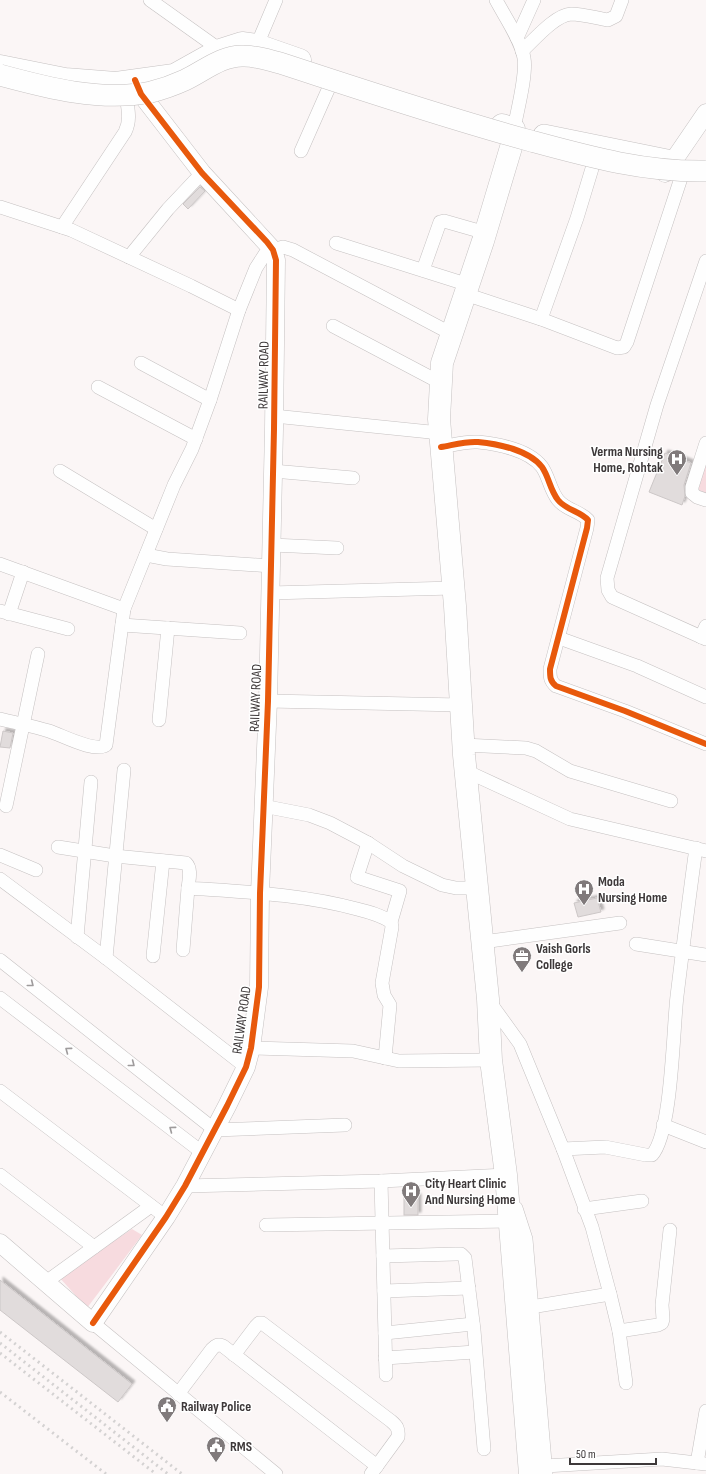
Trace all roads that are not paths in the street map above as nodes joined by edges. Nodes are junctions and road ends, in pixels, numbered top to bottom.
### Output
1 (150, 0) edge
2 (276, 0) edge
3 (496, 0) edge
4 (534, 0) edge
5 (622, 0) edge
6 (517, 38) junction
7 (257, 45) junction
8 (522, 51) junction
9 (227, 54) junction
10 (0, 66) edge
11 (0, 75) edge
12 (0, 79) edge
13 (331, 83) junction
14 (134, 90) junction
15 (706, 113) edge
16 (513, 136) junction
17 (301, 151) dead end
18 (706, 161) edge
19 (594, 162) junction
20 (673, 171) junction
21 (706, 171) edge
22 (202, 173) junction
23 (706, 175) edge
24 (0, 207) edge
25 (62, 227) junction
26 (486, 233) junction
27 (336, 243) dead end
28 (273, 250) junction
29 (129, 257) junction
30 (706, 261) edge
31 (423, 270) junction
32 (467, 290) junction
33 (239, 310) junction
34 (541, 319) junction
35 (333, 326) dead end
36 (452, 334) junction
37 (141, 363) dead end
38 (441, 384) junction
39 (98, 388) dead end
40 (210, 400) junction
41 (274, 416) junction
42 (196, 439) junction
43 (441, 440) junction
44 (706, 443) edge
45 (60, 471) dead end
46 (273, 472) junction
47 (353, 478) dead end
48 (706, 500) edge
49 (156, 529) junction
50 (272, 544) junction
51 (337, 548) dead end
52 (146, 555) junction
53 (0, 564) edge
54 (271, 566) junction
55 (22, 572) junction
56 (453, 588) junction
57 (270, 593) junction
58 (124, 609) junction
59 (4, 612) edge
60 (122, 625) junction
61 (168, 628) junction
62 (68, 630) dead end
63 (240, 633) dead end
64 (704, 634) edge
65 (559, 638) junction
66 (38, 654) dead end
67 (706, 696) edge
68 (268, 701) junction
69 (461, 705) junction
70 (0, 719) edge
71 (160, 720) dead end
72 (24, 725) junction
73 (706, 744) edge
74 (464, 745) junction
75 (124, 770) dead end
76 (466, 771) junction
77 (91, 782) dead end
78 (671, 800) dead end
79 (6, 806) dead end
80 (263, 806) junction
81 (368, 843) junction
82 (58, 847) dead end
83 (701, 850) edge
84 (84, 852) junction
85 (0, 856) edge
86 (115, 856) junction
87 (163, 860) junction
88 (36, 870) dead end
89 (0, 878) edge
90 (188, 888) junction
91 (477, 888) junction
92 (260, 893) junction
93 (392, 922) junction
94 (620, 923) dead end
95 (76, 937) junction
96 (483, 942) junction
97 (636, 944) dead end
98 (183, 950) dead end
99 (683, 951) junction
100 (706, 955) edge
101 (153, 956) dead end
102 (106, 958) junction
103 (0, 960) edge
104 (0, 998) edge
105 (488, 999) junction
106 (251, 1048) junction
107 (385, 1058) junction
108 (491, 1060) junction
109 (246, 1067) junction
110 (0, 1091) edge
111 (345, 1125) dead end
112 (663, 1125) junction
113 (215, 1130) junction
114 (706, 1142) edge
115 (563, 1148) junction
116 (202, 1153) junction
117 (0, 1174) edge
118 (381, 1181) junction
119 (506, 1184) junction
120 (185, 1186) junction
121 (642, 1201) dead end
122 (151, 1206) junction
123 (584, 1209) junction
124 (166, 1217) junction
125 (382, 1223) junction
126 (266, 1225) dead end
127 (510, 1229) junction
128 (670, 1230) dead end
129 (0, 1243) edge
130 (94, 1247) junction
131 (383, 1256) junction
132 (46, 1282) junction
133 (469, 1288) junction
134 (384, 1291) junction
135 (610, 1294) junction
136 (531, 1307) junction
137 (93, 1323) junction
138 (473, 1324) junction
139 (619, 1332) junction
140 (385, 1333) junction
141 (475, 1352) junction
142 (234, 1355) junction
143 (386, 1358) junction
144 (386, 1375) dead end
145 (626, 1383) dead end
146 (178, 1394) junction
147 (706, 1411) edge
148 (484, 1449) dead end
149 (702, 1463) edge
150 (374, 1470) edge
151 (540, 1471) edge
152 (276, 1474) edge
153 (520, 1474) edge

1 - 9 street
2 - 7 street
3 - 6 street
4 - 6 street
5 - 8 street
6 - 8 street
7 - 9 highway
7 - 16 highway
8 - 16 street
9 - 13 highway
9 - 14 highway
10 - 14 highway
11 - 21 main road, bridge
12 - 14 highway
13 - 16 highway
13 - 17 street
14 - 22 street
14 - 25 street
15 - 20 street
16 - 19 main road
16 - 20 main road
16 - 26 highway
18 - 20 main road
19 - 20 main road
19 - 34 street
20 - 23 main road
20 - 34 street
22 - 28 street
22 - 29 street
24 - 25 street
25 - 29 street
26 - 31 street
26 - 32 highway
27 - 31 street
28 - 33 street
28 - 36 street
28 - 41 street, RAILWAY ROAD
29 - 33 street
30 - 64 street
31 - 32 street
32 - 34 street
32 - 36 highway
33 - 40 street
35 - 38 street
36 - 38 highway
37 - 40 street
38 - 43 highway
39 - 42 street
40 - 42 street
41 - 43 street
41 - 46 street, RAILWAY ROAD
42 - 49 street
43 - 56 highway
43 - 65 street
44 - 48 street
45 - 49 street
46 - 47 street
46 - 50 street, RAILWAY ROAD
49 - 52 street
50 - 51 street
50 - 54 street, RAILWAY ROAD
52 - 54 street
52 - 58 street
53 - 55 street
54 - 57 street, RAILWAY ROAD
55 - 58 street
55 - 59 street
56 - 57 street
56 - 69 highway
57 - 68 street, RAILWAY ROAD
58 - 60 street
59 - 62 street
60 - 61 street
60 - 72 street
61 - 63 street
61 - 71 street
65 - 67 street
65 - 73 street
66 - 72 street
68 - 69 street
68 - 80 street, RAILWAY ROAD
69 - 74 highway
70 - 72 street
72 - 79 street
74 - 76 highway
74 - 78 street
75 - 86 street
76 - 83 street
76 - 91 highway
77 - 84 street
80 - 81 street
80 - 92 street, RAILWAY ROAD
81 - 91 street
81 - 93 street
82 - 84 street
83 - 99 street
84 - 86 street
84 - 95 street
85 - 88 street
86 - 87 street
86 - 102 street
87 - 90 street
87 - 101 street
89 - 95 street
90 - 92 street
90 - 98 street
91 - 96 highway
92 - 93 street
92 - 106 street, RAILWAY ROAD
93 - 107 street
94 - 96 street
95 - 102 street
96 - 105 highway
97 - 99 street
99 - 100 street
99 - 112 street
102 - 109 street
103 -> 113 street
116 -> 104 street
105 - 108 highway
105 - 115 street
106 - 107 street
106 - 109 street, RAILWAY ROAD
107 - 108 street
108 - 119 highway
109 - 113 street, RAILWAY ROAD
110 - 122 street
111 - 113 street
112 - 114 street
112 - 115 street
113 - 116 street, RAILWAY ROAD
115 - 123 street
116 - 120 street, RAILWAY ROAD
117 - 130 street
118 - 119 street
118 - 120 street
118 - 125 street
119 - 127 highway
119 - 136 street
120 - 124 street, RAILWAY ROAD
121 - 123 street
122 - 124 street
122 - 130 street
123 - 135 street
124 - 137 street, RAILWAY ROAD
125 - 126 street
125 - 127 street
125 - 131 street
127 - 151 highway
127 - 153 street
128 - 139 street
129 - 132 street
130 - 132 street
131 - 133 street
131 - 134 street
132 - 137 street
133 - 134 street
133 - 138 street
134 - 140 street
135 - 136 street
135 - 139 street
136 - 151 street
137 - 146 street
138 - 140 street
138 - 141 street
139 - 145 street
140 - 143 street
141 - 143 street
141 - 148 street
142 - 146 street
142 - 150 street
142 - 150 street
143 - 144 street
146 - 152 street
147 - 149 street
149 - 151 street

